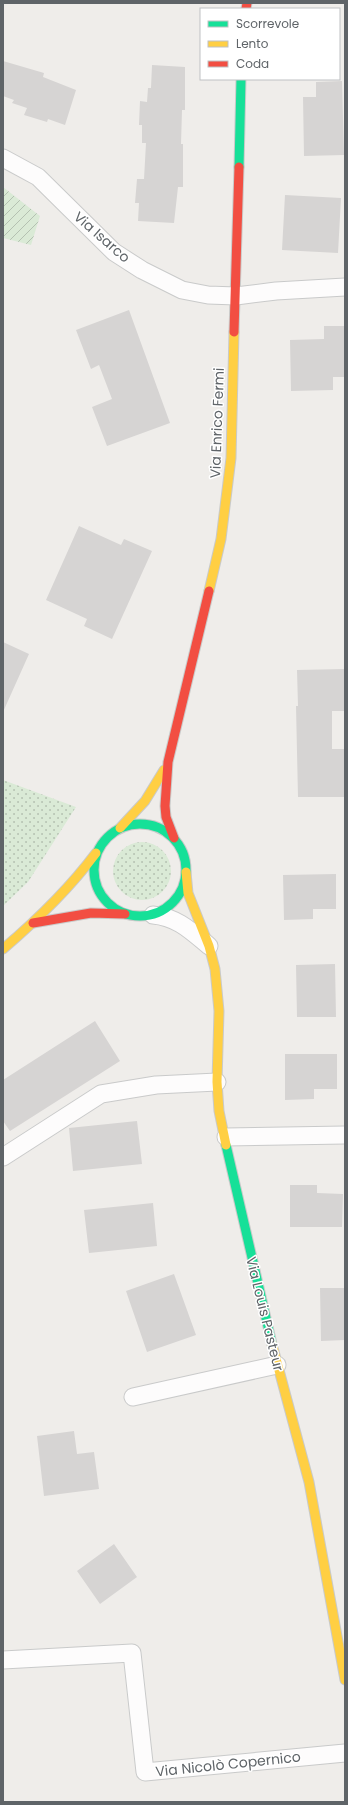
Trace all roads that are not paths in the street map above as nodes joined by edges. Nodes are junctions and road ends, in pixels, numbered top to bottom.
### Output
1 (241, 80) edge
2 (3, 158) edge
3 (345, 287) edge
4 (236, 296) junction
5 (168, 762) junction
6 (120, 828) junction
7 (174, 838) junction
8 (97, 851) junction
9 (186, 872) junction
10 (125, 914) junction
11 (153, 915) junction
12 (33, 924) junction
13 (209, 946) junction
14 (3, 949) edge
15 (217, 1082) junction
16 (345, 1135) edge
17 (226, 1137) junction
18 (3, 1157) edge
19 (277, 1365) junction
20 (133, 1397) dead end
21 (343, 1654) edge
22 (3, 1660) edge
23 (345, 1680) edge
24 (345, 1753) edge

1 - 4 street, Via Enrico Fermi
2 - 4 street, Via Isarco
3 - 4 street, Via Isarco
4 - 5 street, Via Enrico Fermi
5 - 6 street, Via Enrico Fermi
5 - 7 street, Via Enrico Fermi
6 - 7 street
6 - 8 street
7 - 9 street
8 - 10 street
8 - 12 street
9 - 11 street
9 - 13 street, Via Louis Pasteur
10 - 11 street
10 - 12 street
11 - 13 street
12 - 14 street
13 - 15 street, Via Louis Pasteur
15 - 17 street, Via Louis Pasteur
15 - 18 street
16 - 17 street
17 - 19 street, Via Louis Pasteur
19 - 20 street
19 - 21 street, Via Louis Pasteur
21 - 23 street, Via Louis Pasteur
22 - 24 street, Via Nicolò Copernico

